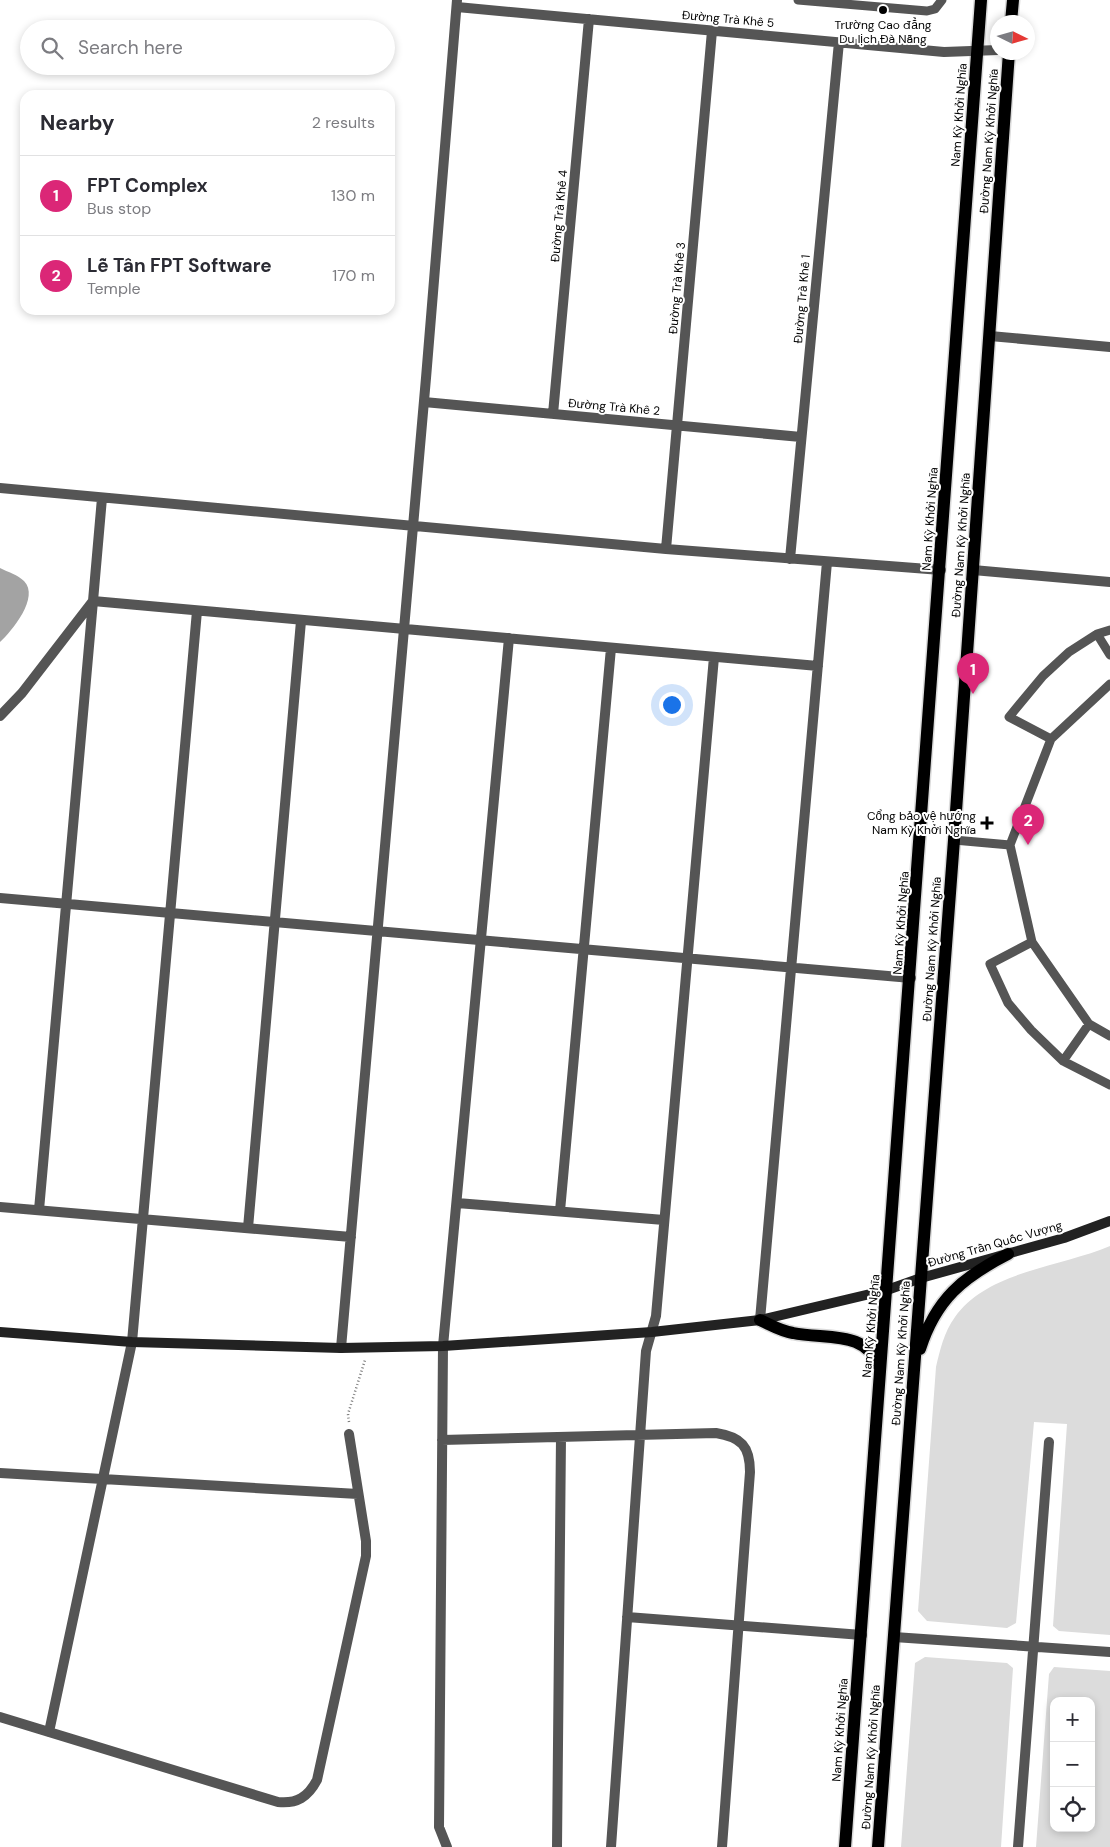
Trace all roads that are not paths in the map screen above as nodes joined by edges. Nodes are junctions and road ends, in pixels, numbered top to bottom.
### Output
1 (798, 0) edge
2 (942, 0) edge
3 (981, 0) edge
4 (1013, 0) edge
5 (457, 4) edge
6 (1012, 15) edge
7 (589, 19) junction
8 (712, 30) junction
9 (839, 42) junction
10 (977, 50) junction
11 (990, 50) edge
12 (1008, 60) edge
13 (990, 336) junction
14 (1110, 347) edge
15 (424, 402) junction
16 (553, 414) junction
17 (676, 426) junction
18 (801, 437) junction
19 (0, 488) edge
20 (102, 498) junction
21 (413, 526) junction
22 (666, 548) junction
23 (790, 559) junction
24 (827, 562) junction
25 (940, 570) junction
26 (973, 570) junction
27 (1110, 582) edge
28 (93, 601) junction
29 (196, 611) junction
30 (301, 620) junction
31 (404, 629) junction
32 (1110, 630) edge
33 (1098, 634) junction
34 (508, 638) junction
35 (611, 648) junction
36 (1110, 655) edge
37 (714, 658) junction
38 (818, 666) junction
39 (1110, 684) edge
40 (0, 716) edge
41 (1051, 739) junction
42 (954, 840) junction
43 (1010, 845) junction
44 (0, 898) edge
45 (66, 904) junction
46 (170, 913) junction
47 (274, 922) junction
48 (378, 931) junction
49 (482, 940) junction
50 (1032, 942) junction
51 (584, 949) junction
52 (688, 958) junction
53 (791, 968) junction
54 (911, 978) junction
55 (1089, 1024) junction
56 (1110, 1036) edge
57 (1063, 1061) junction
58 (1110, 1085) edge
59 (457, 1202) junction
60 (0, 1207) edge
61 (39, 1210) junction
62 (560, 1211) junction
63 (143, 1220) junction
64 (664, 1220) junction
65 (1110, 1222) edge
66 (248, 1228) junction
67 (350, 1236) junction
68 (1008, 1254) junction
69 (921, 1278) junction
70 (887, 1290) junction
71 (760, 1320) junction
72 (0, 1332) edge
73 (652, 1332) junction
74 (132, 1342) junction
75 (443, 1346) junction
76 (341, 1348) junction
77 (914, 1368) junction
78 (881, 1370) junction
79 (349, 1434) road end
80 (640, 1435) junction
81 (561, 1438) junction
82 (442, 1440) junction
83 (1049, 1442) dead end
84 (0, 1473) edge
85 (103, 1479) junction
86 (358, 1494) junction
87 (627, 1617) junction
88 (738, 1625) junction
89 (862, 1634) junction
90 (894, 1637) junction
91 (1034, 1646) junction
92 (1110, 1652) edge
93 (0, 1717) edge
94 (49, 1732) junction
95 (447, 1847) edge
96 (557, 1847) edge
97 (611, 1847) edge
98 (722, 1847) edge
99 (845, 1847) edge
100 (878, 1847) edge
101 (1018, 1847) edge

1 - 2 lane
3 - 10 main road, Nam Kỳ Khởi Nghĩa
4 - 6 main road
5 - 7 street, Đường Trà Khê 5
5 - 15 street
7 - 8 street, Đường Trà Khê 5
7 - 16 street, Đường Trà Khê 4
8 - 9 street, Đường Trà Khê 5
8 - 17 street, Đường Trà Khê 3
9 - 10 street, Đường Trà Khê 5
9 - 18 street, Đường Trà Khê 1
10 - 11 street, Đường Trà Khê 5
10 - 25 main road, Nam Kỳ Khởi Nghĩa
12 - 13 main road, Đường Nam Kỳ Khởi Nghĩa
13 - 14 street
13 - 26 main road, Đường Nam Kỳ Khởi Nghĩa
15 - 16 street, Đường Trà Khê 2
15 - 21 street
16 - 17 street, Đường Trà Khê 2
17 - 18 street, Đường Trà Khê 2
17 - 22 street, Đường Trà Khê 3
18 - 23 street, Đường Trà Khê 1
19 - 20 street
20 - 21 street
20 - 28 street
21 - 22 street
21 - 31 street
22 - 23 street
23 - 24 street
24 - 25 street
24 - 38 street
25 - 54 main road, Nam Kỳ Khởi Nghĩa
26 - 27 street
26 - 42 main road, Đường Nam Kỳ Khởi Nghĩa
28 - 29 street
28 - 40 street
28 - 45 street
29 - 30 street
29 - 46 street
30 - 31 street
30 - 47 street
31 - 34 street
31 - 48 street
32 - 33 lane
33 - 36 lane
33 - 41 lane
34 - 35 street
34 - 49 street
35 - 37 street
35 - 51 street
37 - 38 street
37 - 52 street
38 - 53 street
39 - 41 lane
41 - 43 lane
42 - 43 lane
42 - 69 main road, Đường Nam Kỳ Khởi Nghĩa
43 - 50 lane
44 - 45 street
45 - 46 street
45 - 61 street
46 - 47 street
46 - 63 street
47 - 48 street
47 - 66 street
48 - 49 street
48 - 67 street
49 - 51 street
49 - 59 street
50 - 55 lane
50 - 57 lane
51 - 52 street
51 - 62 street
52 - 53 street
52 - 64 street
53 - 54 street
53 - 71 street
54 - 70 main road, Nam Kỳ Khởi Nghĩa
55 - 56 lane
55 - 57 lane
57 - 58 lane
59 - 62 street
59 - 75 street
60 - 61 street
61 - 63 street
62 - 64 street
63 - 66 street
63 - 74 street
64 - 73 street
65 - 68 street, Đường Trần Quốc Vượng
66 - 67 street
67 - 76 street
68 - 69 street, Đường Trần Quốc Vượng
68 - 77 main road
69 - 70 street, Đường Trần Quốc Vượng
69 - 77 main road, Đường Nam Kỳ Khởi Nghĩa
70 - 71 street, Đường Trần Quốc Vượng
70 - 78 main road, Nam Kỳ Khởi Nghĩa
71 - 73 street, Đường Trần Quốc Vượng
71 - 78 main road
72 - 74 street, Đường Trần Quốc Vượng
73 - 75 street, Đường Trần Quốc Vượng
73 - 80 street
74 - 76 street, Đường Trần Quốc Vượng
74 - 85 street
75 - 76 street, Đường Trần Quốc Vượng
75 - 82 street
77 - 90 main road, Đường Nam Kỳ Khởi Nghĩa
78 - 89 main road, Nam Kỳ Khởi Nghĩa
79 - 86 street
80 - 81 street
80 - 87 street
80 - 88 street
81 - 82 street
81 - 96 street
82 - 95 street
83 - 91 street
84 - 85 street
85 - 86 street
85 - 94 street
86 - 94 street
87 - 88 street
87 - 97 street
88 - 89 street
88 - 98 street
89 - 99 main road, Nam Kỳ Khởi Nghĩa
90 - 91 street
90 - 100 main road, Đường Nam Kỳ Khởi Nghĩa
91 - 92 street
91 - 101 street
93 - 94 street

